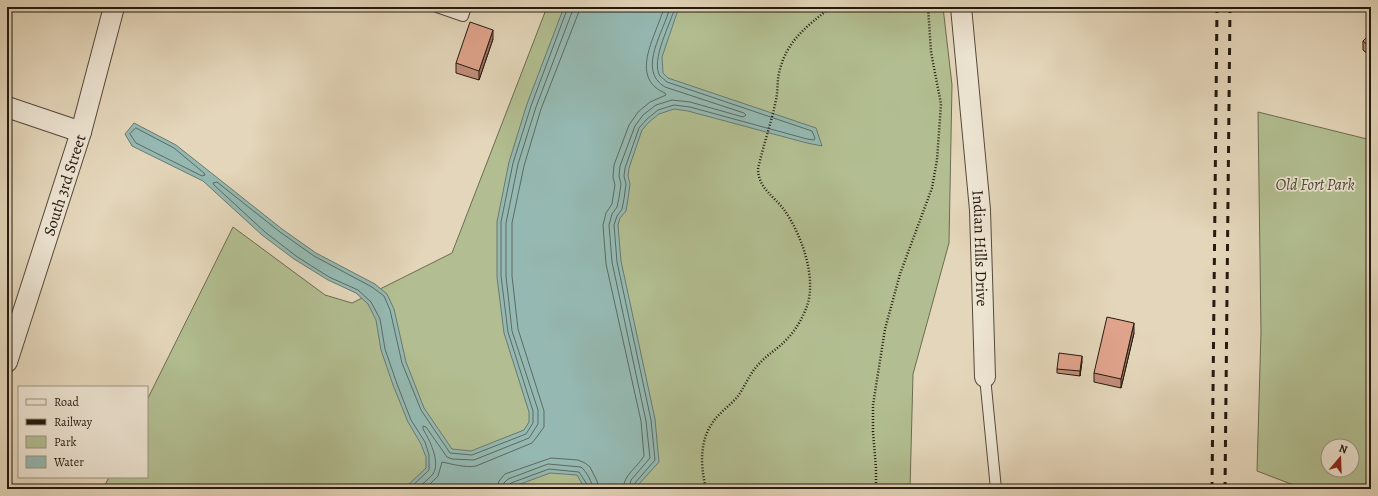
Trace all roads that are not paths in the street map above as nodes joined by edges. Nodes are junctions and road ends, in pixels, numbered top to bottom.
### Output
1 (114, 7) edge
2 (437, 7) edge
3 (466, 7) edge
4 (961, 7) edge
5 (7, 107) edge
6 (81, 132) junction
7 (8, 356) edge
8 (985, 377) joint
9 (996, 489) edge

1 - 6 street, South 3rd Street
2 - 3 lane
4 - 8 street, Indian Hills Drive
5 - 6 street
6 - 7 street, South 3rd Street
8 - 9 lane, Indian Hills Drive

